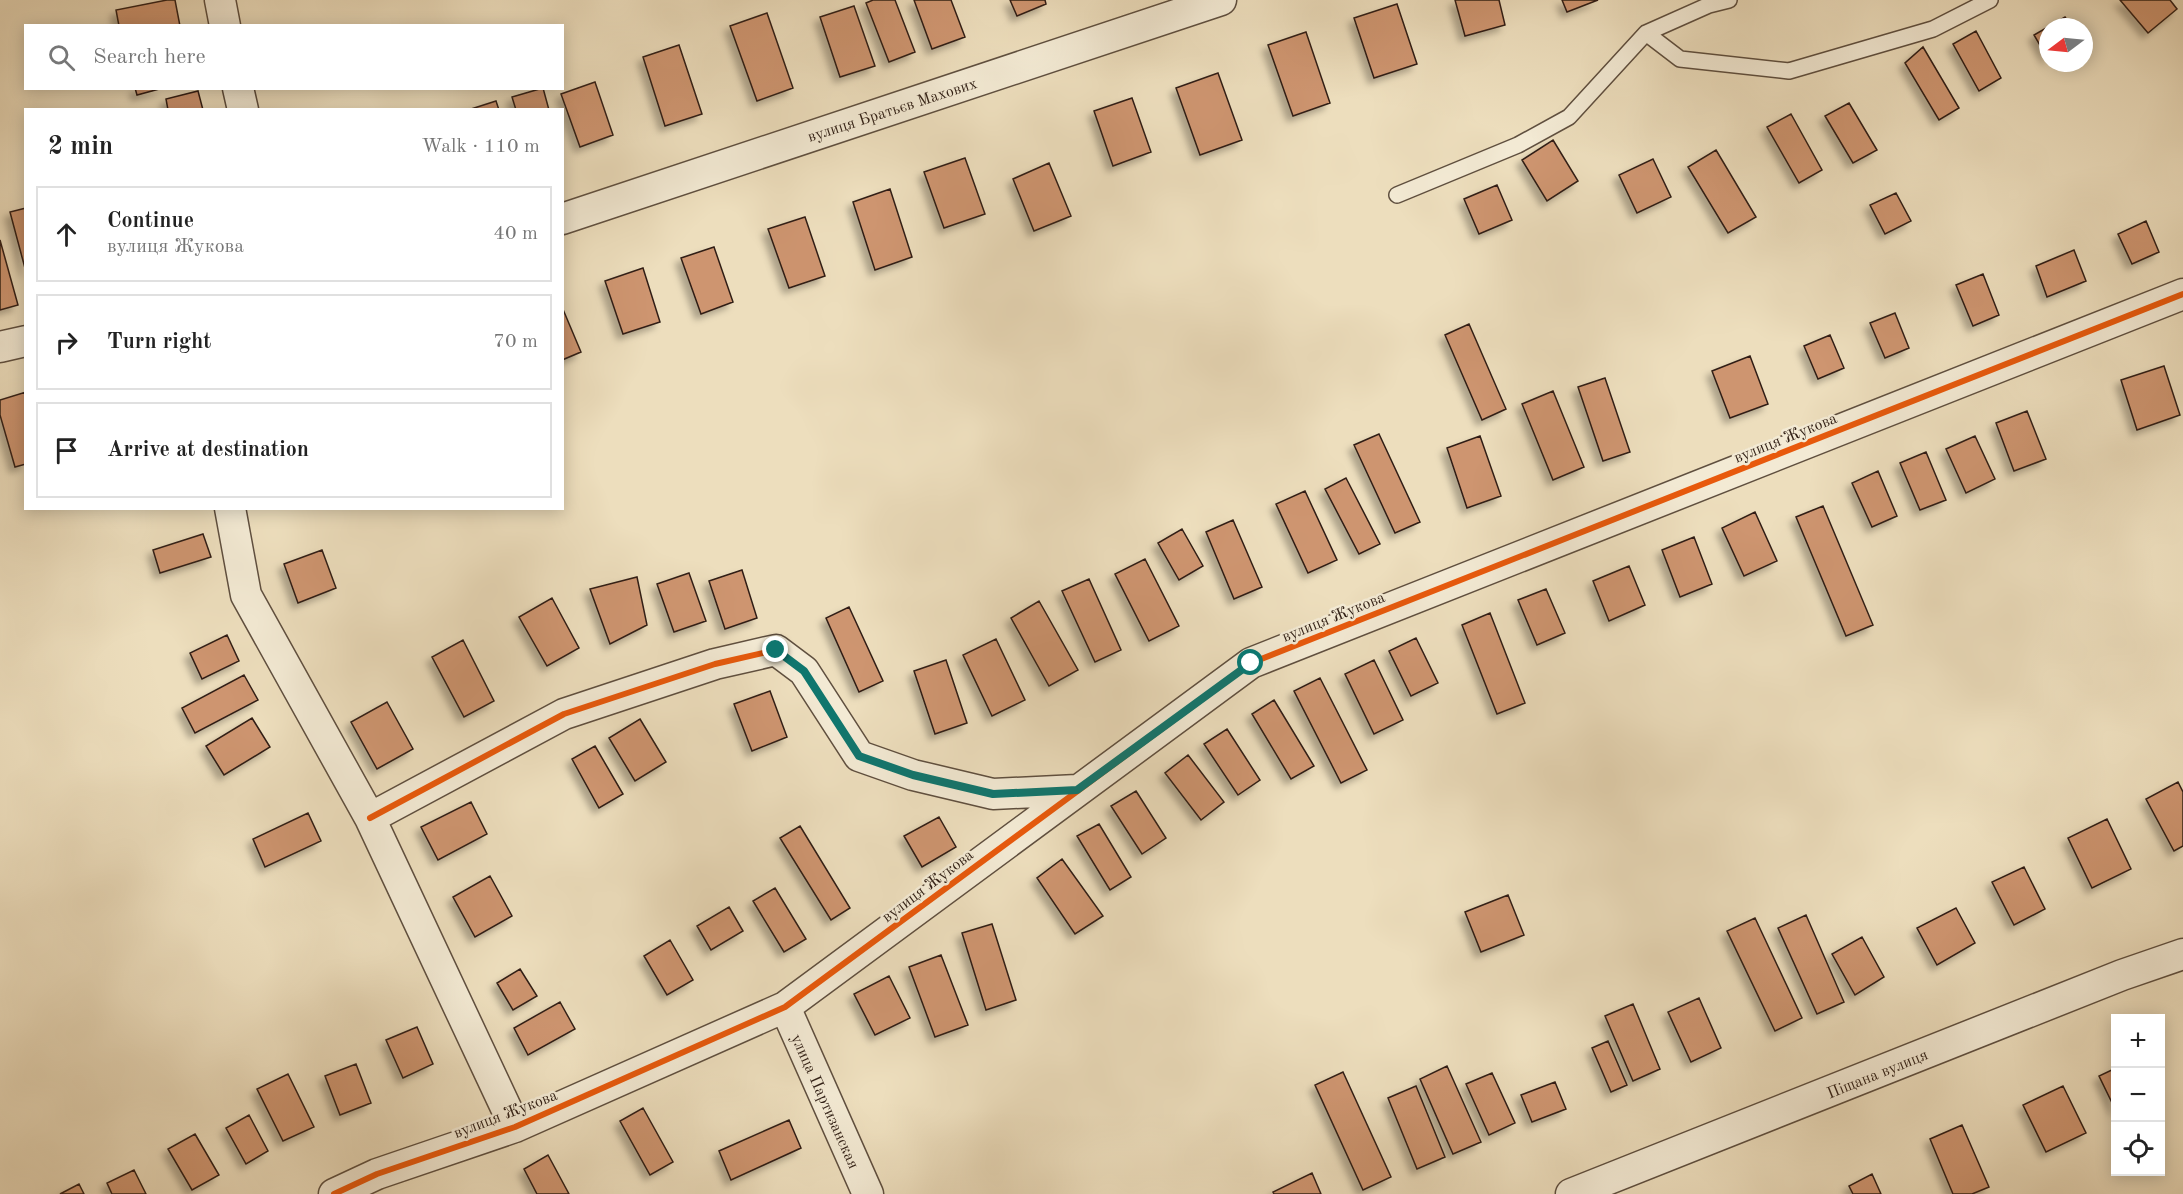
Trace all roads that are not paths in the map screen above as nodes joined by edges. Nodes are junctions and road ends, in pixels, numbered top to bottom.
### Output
1 (219, 0) edge
2 (1221, 0) edge
3 (1729, 0) edge
4 (1990, 0) edge
5 (225, 24) edge
6 (1646, 33) junction
7 (238, 90) edge
8 (243, 108) edge
9 (1397, 195) dead end
10 (564, 218) edge
11 (2183, 294) edge
12 (24, 341) edge
13 (0, 347) edge
14 (230, 510) edge
15 (1077, 790) junction
16 (370, 818) junction
17 (2183, 954) edge
18 (785, 1007) junction
19 (515, 1127) junction
20 (334, 1194) edge
21 (868, 1194) edge
22 (1571, 1194) edge

1 - 5 street
2 - 10 street, вулиця Братьєв Махових
3 - 6 lane
4 - 6 lane
6 - 9 lane
7 - 8 street
11 - 15 street, вулиця Жукова
12 - 13 street
14 - 16 street
15 - 16 street
15 - 18 street, вулиця Жукова
16 - 19 street
17 - 22 street, Піщана вулиця
18 - 19 street, вулиця Жукова
18 - 21 street, улица Партизанская
19 - 20 street, вулиця Жукова

